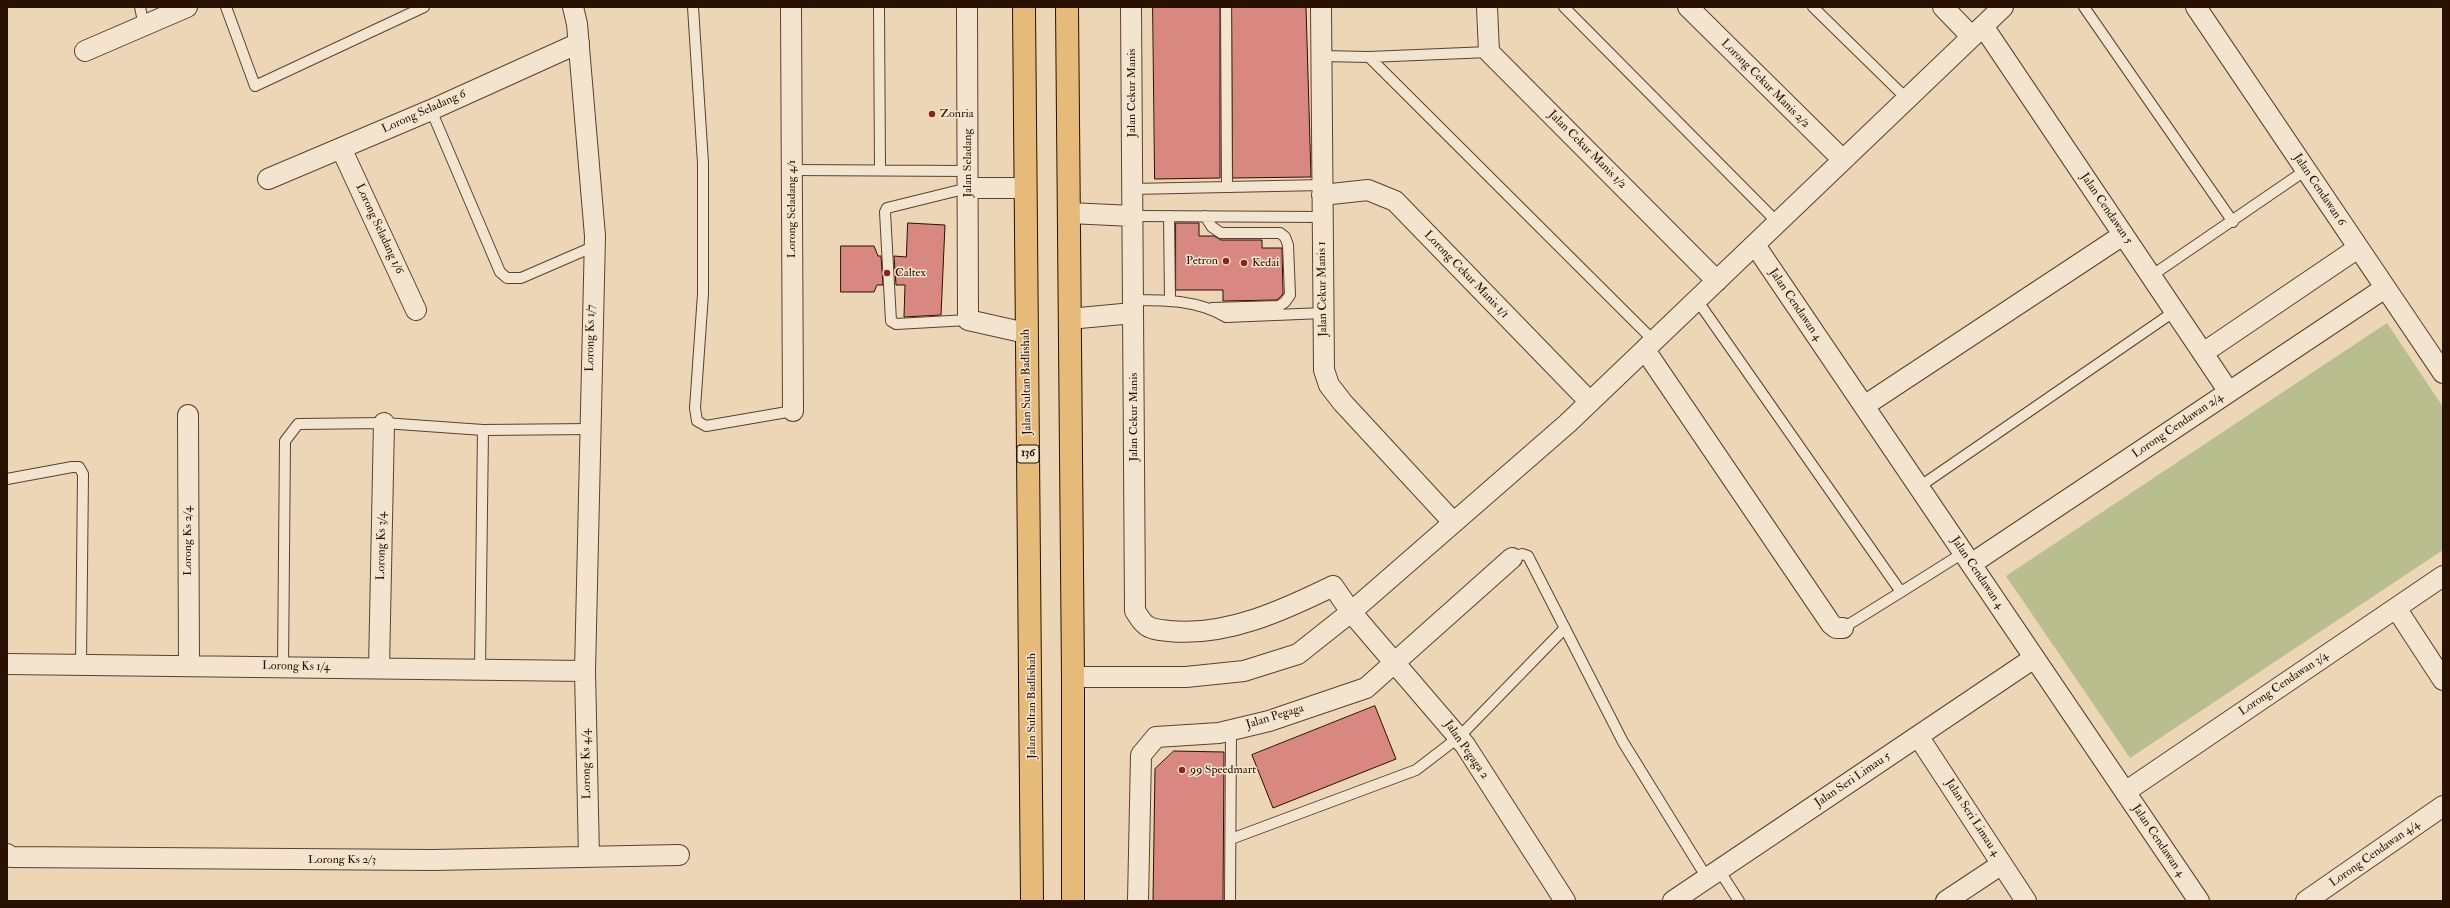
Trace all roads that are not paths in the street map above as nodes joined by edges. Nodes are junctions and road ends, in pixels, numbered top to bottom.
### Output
1 (187, 7) edge
2 (226, 7) edge
3 (424, 7) edge
4 (573, 7) edge
5 (693, 7) edge
6 (791, 7) edge
7 (879, 7) edge
8 (967, 7) edge
9 (1024, 7) edge
10 (1066, 7) edge
11 (1131, 7) edge
12 (1226, 7) edge
13 (1321, 7) edge
14 (1487, 7) edge
15 (1564, 7) edge
16 (1688, 7) edge
17 (1813, 7) edge
18 (1943, 7) edge
19 (2003, 7) edge
20 (2084, 7) edge
21 (2196, 7) edge
22 (142, 16) edge
23 (1978, 31) junction
24 (579, 43) junction
25 (85, 52) dead end
26 (1489, 52) junction
27 (1321, 56) junction
28 (1369, 56) junction
29 (1907, 99) junction
30 (430, 110) junction
31 (341, 148) junction
32 (1843, 160) junction
33 (792, 170) junction
34 (880, 170) junction
35 (2306, 170) junction
36 (268, 180) dead end
37 (968, 180) junction
38 (1227, 186) junction
39 (1024, 188) junction
40 (1132, 189) junction
41 (1322, 190) junction
42 (1070, 213) junction
43 (1133, 216) junction
44 (1169, 216) junction
45 (1205, 216) junction
46 (1322, 217) junction
47 (1778, 222) junction
48 (2233, 222) junction
49 (2123, 235) junction
50 (1754, 245) junction
51 (594, 246) junction
52 (2358, 248) junction
53 (2151, 276) junction
54 (1717, 281) junction
55 (2385, 288) junction
56 (1170, 300) junction
57 (1697, 300) junction
58 (1133, 306) junction
59 (1212, 308) junction
60 (416, 310) dead end
61 (2175, 311) junction
62 (1324, 312) junction
63 (1070, 319) junction
64 (968, 320) junction
65 (1026, 333) junction
66 (1650, 346) junction
67 (2203, 353) junction
68 (2443, 374) edge
69 (2229, 392) junction
70 (1590, 402) junction
71 (1864, 406) junction
72 (794, 411) joint
73 (188, 415) dead end
74 (384, 423) junction
75 (590, 429) junction
76 (483, 430) junction
77 (7, 479) edge
78 (1919, 487) junction
79 (1453, 522) junction
80 (1512, 558) joint
81 (1967, 558) junction
82 (2443, 576) edge
83 (1333, 586) joint
84 (1901, 592) junction
85 (2396, 608) junction
86 (1352, 612) junction
87 (1564, 628) junction
88 (1843, 628) joint
89 (2034, 658) junction
90 (1396, 662) junction
91 (7, 664) edge
92 (81, 664) junction
93 (188, 666) junction
94 (283, 667) junction
95 (379, 668) junction
96 (480, 670) junction
97 (585, 671) junction
98 (1073, 677) junction
99 (2443, 680) edge
100 (1232, 730) junction
101 (1918, 736) junction
102 (1459, 737) junction
103 (2125, 792) junction
104 (2443, 806) edge
105 (1231, 839) junction
106 (7, 854) edge
107 (679, 855) dead end
108 (589, 857) junction
109 (2002, 864) junction
110 (1713, 874) junction
111 (1032, 901) edge
112 (1073, 901) edge
113 (1138, 901) edge
114 (1230, 901) edge
115 (1565, 901) edge
116 (1672, 901) edge
117 (1739, 901) edge
118 (1946, 901) edge
119 (2026, 901) edge
120 (2199, 901) edge
121 (2306, 901) edge

1 - 22 street
2 - 3 lane
4 - 24 street, Lorong Ks 1/7
5 - 72 lane
6 - 33 street, Lorong Seladang 4/1
7 - 34 lane
8 - 37 street, Jalan Seladang
9 - 39 main road, Jalan Sultan Badlishah / 136
10 - 42 main road
11 - 40 street, Jalan Cekur Manis
12 - 38 lane
13 - 27 street, Jalan Cekur Manis 1
14 - 26 street
15 - 47 lane
16 - 32 street, Lorong Cekur Manis 2/2
17 - 29 lane
18 - 23 street, Jalan Cendawan 5
19 - 23 street
20 - 48 lane
21 - 35 street, Jalan Cendawan 6
22 - 25 street
23 - 29 street
23 - 49 street, Jalan Cendawan 5
24 - 30 street, Lorong Seladang 6
24 - 51 street, Lorong Ks 1/7
26 - 28 lane
26 - 54 street, Jalan Cekur Manis 1/2
27 - 28 lane
27 - 41 street, Jalan Cekur Manis 1
28 - 66 lane
29 - 32 street
30 - 31 street, Lorong Seladang 6
30 - 51 lane
31 - 36 street, Lorong Seladang 6
31 - 60 street, Lorong Seladang 1/6
32 - 47 street
33 - 34 lane
33 - 72 street, Lorong Seladang 4/1
34 - 37 lane
35 - 48 lane
35 - 52 street, Jalan Cendawan 6
37 - 39 street
37 - 64 street, Jalan Seladang
37 - 64 lane
38 - 40 lane
38 - 41 lane
39 - 65 main road, Jalan Sultan Badlishah / 136
40 - 43 street, Jalan Cekur Manis
41 - 46 street, Jalan Cekur Manis 1
41 - 70 street, Lorong Cekur Manis 1/1
42 - 43 street
42 - 63 main road
43 - 44 lane
43 - 58 street, Jalan Cekur Manis
44 - 45 lane
44 - 56 lane
45 - 46 lane
45 - 59 lane
46 - 62 street, Jalan Cekur Manis 1
47 - 50 street
48 - 53 lane
49 - 53 street, Jalan Cendawan 5
49 - 71 street
50 - 54 street
50 - 71 street, Jalan Cendawan 4
51 - 75 street, Lorong Ks 1/7
52 - 55 street, Jalan Cendawan 6
52 - 67 street
53 - 61 street, Jalan Cendawan 5
54 - 57 street
55 - 68 street, Jalan Cendawan 6
55 - 69 street, Lorong Cendawan 2/4
56 - 58 lane
56 - 59 lane
57 - 66 street
57 - 84 lane
58 - 63 street
58 - 83 street, Jalan Cekur Manis
59 - 62 lane
61 - 67 street, Jalan Cendawan 5
61 - 78 lane
62 - 79 street, Jalan Cekur Manis 1
63 - 98 main road
64 - 65 street
65 - 111 main road, Jalan Sultan Badlishah / 136
66 - 70 street
66 - 88 street
67 - 69 street, Jalan Cendawan 5
69 - 81 street, Lorong Cendawan 2/4
70 - 79 street
71 - 78 street, Jalan Cendawan 4
73 - 93 street, Lorong Ks 2/4
74 - 76 lane
74 - 94 lane
74 - 95 street, Lorong Ks 3/4
75 - 76 lane
75 - 97 street, Lorong Ks 1/7
76 - 96 lane
77 - 92 lane
78 - 81 street, Jalan Cendawan 4
79 - 86 street
80 - 87 lane
80 - 90 street, Jalan Pegaga
81 - 84 lane
81 - 89 street, Jalan Cendawan 4
82 - 85 street, Lorong Cendawan 3/4
83 - 86 street, Jalan Pegaga 2
84 - 88 lane
85 - 99 street
85 - 103 street, Lorong Cendawan 3/4
86 - 90 street, Jalan Pegaga 2
86 - 98 street
87 - 102 lane
87 - 110 lane
89 - 101 street, Jalan Seri Limau 5
89 - 103 street, Jalan Cendawan 4
90 - 100 street, Jalan Pegaga
90 - 102 street, Jalan Pegaga 2
91 - 92 street, Lorong Ks 1/4
92 - 93 street, Lorong Ks 1/4
93 - 94 street, Lorong Ks 1/4
94 - 95 street, Lorong Ks 1/4
95 - 96 street, Lorong Ks 1/4
96 - 97 street, Lorong Ks 1/4
97 - 108 street, Lorong Ks 4/4
98 - 112 main road
100 - 105 lane
100 - 113 street, Jalan Pegaga
101 - 109 street, Jalan Seri Limau 4
101 - 110 street, Jalan Seri Limau 5
102 - 105 lane
102 - 115 street, Jalan Pegaga 2
103 - 120 street, Jalan Cendawan 4
104 - 121 street, Lorong Cendawan 4/4
105 - 114 lane
106 - 108 street, Lorong Ks 2/3
107 - 108 street, Lorong Ks 2/3
109 - 118 street
109 - 119 street, Jalan Seri Limau 4
110 - 116 street, Jalan Seri Limau 5
110 - 117 lane

